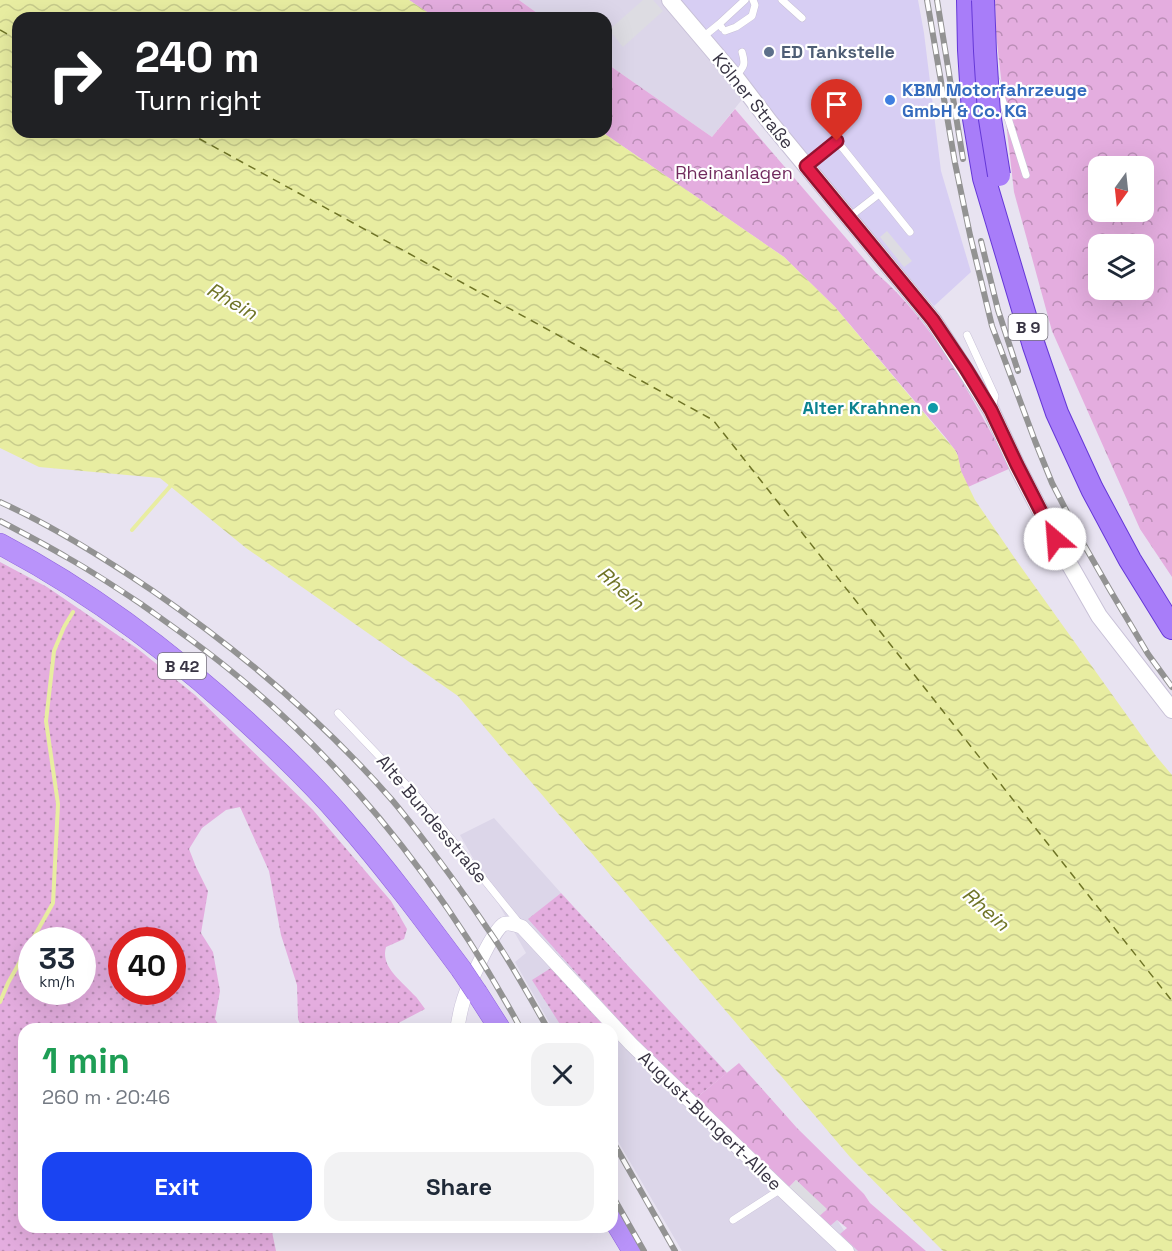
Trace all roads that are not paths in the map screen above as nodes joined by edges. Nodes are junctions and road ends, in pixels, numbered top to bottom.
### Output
1 (670, 0) edge
2 (745, 0) edge
3 (753, 0) edge
4 (782, 0) edge
5 (969, 0) edge
6 (983, 0) edge
7 (802, 18) dead end
8 (724, 30) junction
9 (702, 38) junction
10 (742, 52) dead end
11 (735, 77) junction
12 (806, 166) junction
13 (1026, 176) dead end
14 (879, 194) junction
15 (848, 218) junction
16 (910, 232) dead end
17 (967, 335) dead end
18 (991, 410) junction
19 (0, 544) edge
20 (1172, 600) edge
21 (1172, 628) edge
22 (1172, 710) edge
23 (338, 713) dead end
24 (522, 927) junction
25 (458, 1023) edge
26 (496, 1023) edge
27 (611, 1023) edge
28 (618, 1030) edge
29 (781, 1189) junction
30 (734, 1221) dead end
31 (618, 1226) edge
32 (633, 1251) edge
33 (847, 1251) edge

1 - 9 street, Kölner Straße
2 - 8 lane
3 - 8 lane
4 - 7 lane
5 - 13 lane
5 - 21 highway, B 9
6 - 20 highway, B 9, bridge
8 - 9 lane
9 - 11 street, Kölner Straße
10 - 11 lane
11 - 12 street, Kölner Straße
12 - 14 lane
12 - 15 street, Kölner Straße
14 - 15 lane
14 - 16 lane
15 - 18 street, Kölner Straße
17 - 18 lane
18 - 22 street, Kölner Straße
19 - 26 main road, B 42, bridge
23 - 24 lane, Alte Bundesstraße
24 - 25 street
24 - 27 street, August-Bungert-Allee
28 - 29 street, August-Bungert-Allee
29 - 30 lane
29 - 33 street, August-Bungert-Allee
31 - 32 main road

